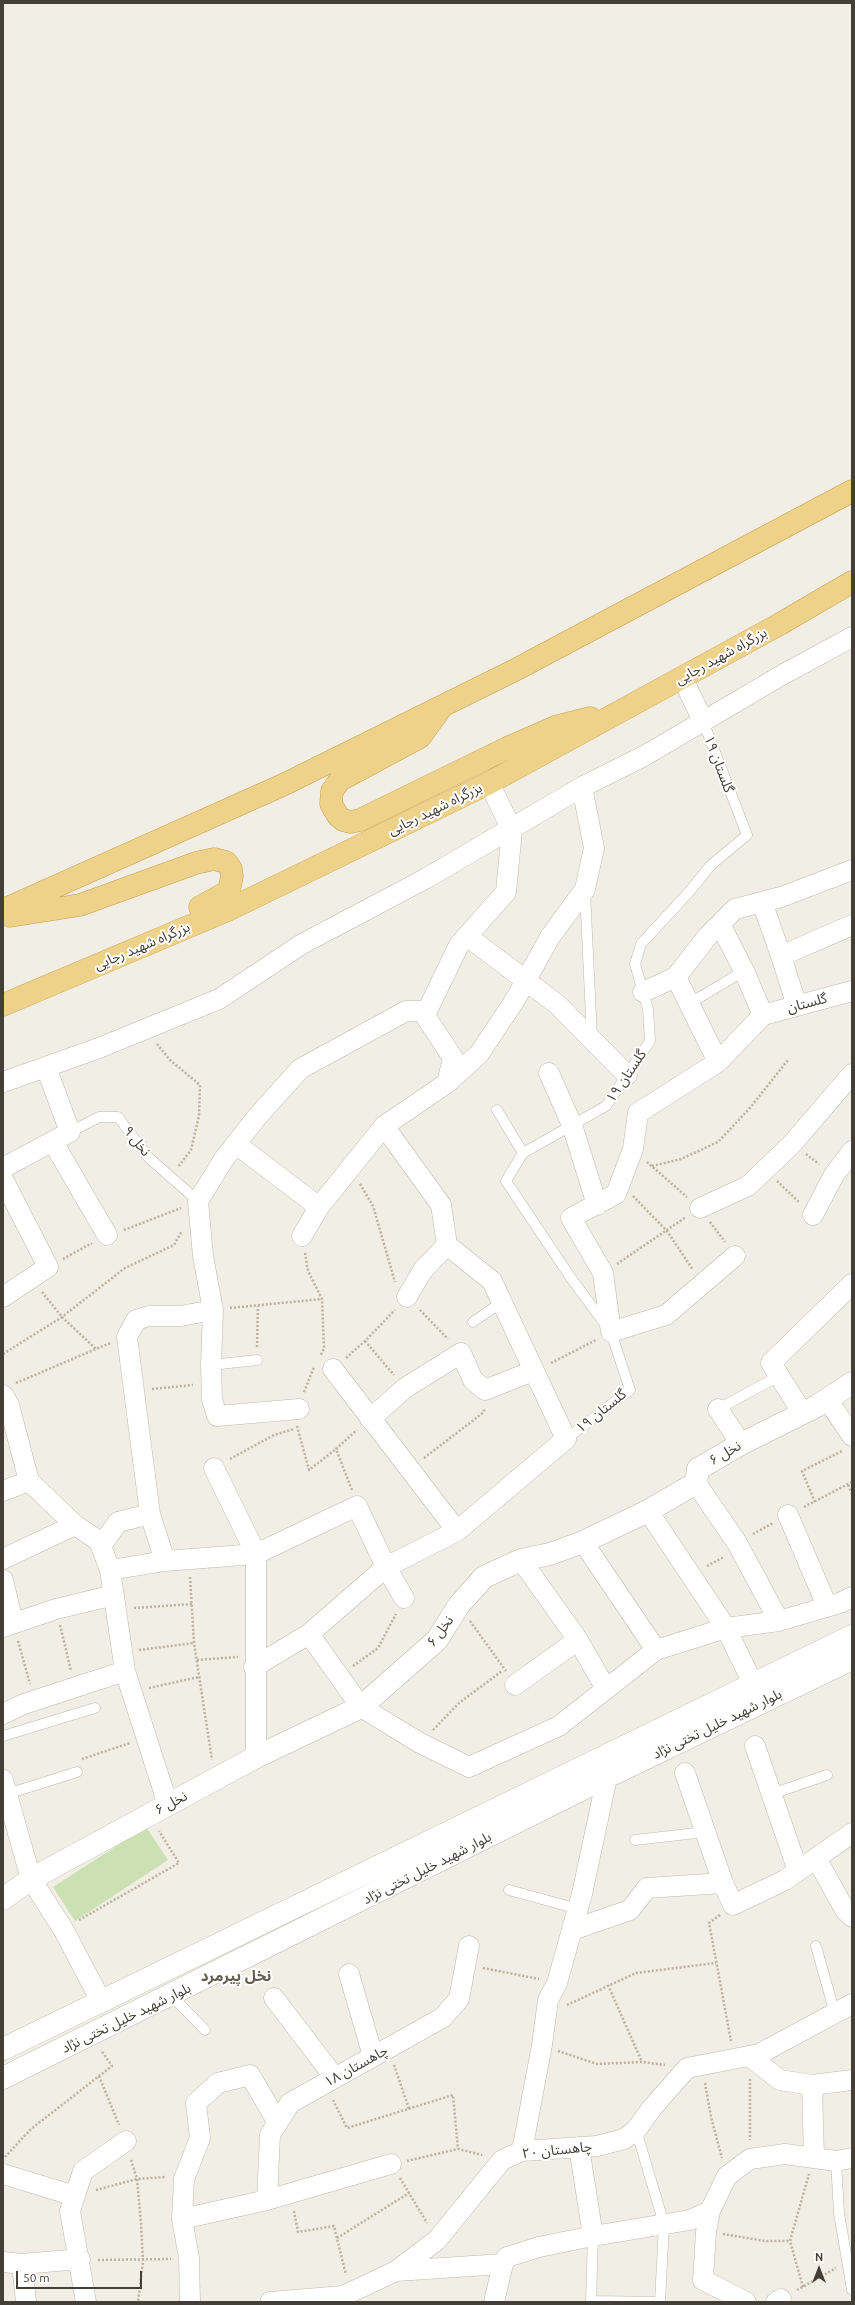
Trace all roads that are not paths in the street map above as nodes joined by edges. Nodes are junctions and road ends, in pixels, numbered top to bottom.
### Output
1 (852, 491) edge
2 (852, 582) edge
3 (852, 637) edge
4 (682, 677) junction
5 (443, 706) junction
6 (620, 711) junction
7 (703, 721) junction
8 (489, 783) junction
9 (582, 787) junction
10 (512, 830) junction
11 (852, 870) edge
12 (585, 889) junction
13 (762, 902) junction
14 (3, 910) edge
15 (3, 917) edge
16 (720, 924) junction
17 (852, 925) edge
18 (467, 936) junction
19 (126, 953) junction
20 (781, 956) junction
21 (744, 971) junction
22 (676, 977) junction
23 (526, 980) junction
24 (643, 992) junction
25 (852, 992) edge
26 (690, 1003) junction
27 (3, 1005) edge
28 (797, 1006) junction
29 (422, 1011) junction
30 (763, 1015) junction
31 (592, 1040) junction
32 (718, 1062) junction
33 (46, 1067) junction
34 (550, 1073) dead end
35 (852, 1074) edge
36 (627, 1075) junction
37 (3, 1082) edge
38 (447, 1083) junction
39 (497, 1110) dead end
40 (384, 1126) junction
41 (572, 1126) junction
42 (70, 1132) junction
43 (53, 1142) junction
44 (236, 1144) junction
45 (852, 1151) edge
46 (523, 1153) junction
47 (3, 1168) edge
48 (3, 1179) edge
49 (198, 1201) junction
50 (597, 1204) junction
51 (319, 1207) junction
52 (700, 1208) road end
53 (813, 1215) road end
54 (107, 1235) dead end
55 (302, 1236) road end
56 (447, 1245) junction
57 (735, 1256) dead end
58 (850, 1293) edge
59 (3, 1297) edge
60 (407, 1297) road end
61 (502, 1302) junction
62 (213, 1310) junction
63 (473, 1322) dead end
64 (611, 1332) junction
65 (257, 1360) road end
66 (333, 1369) road end
67 (533, 1372) junction
68 (211, 1374) junction
69 (779, 1376) junction
70 (852, 1383) edge
71 (7, 1391) edge
72 (827, 1399) junction
73 (299, 1409) road end
74 (718, 1409) joint
75 (802, 1412) junction
76 (370, 1419) junction
77 (566, 1439) junction
78 (848, 1443) edge
79 (741, 1444) junction
80 (214, 1468) road end
81 (29, 1481) junction
82 (696, 1483) junction
83 (3, 1491) edge
84 (648, 1511) junction
85 (150, 1514) junction
86 (788, 1515) dead end
87 (75, 1525) junction
88 (457, 1531) junction
89 (583, 1542) junction
90 (101, 1546) junction
91 (256, 1554) junction
92 (3, 1559) edge
93 (521, 1560) junction
94 (166, 1561) junction
95 (386, 1567) junction
96 (110, 1570) junction
97 (3, 1580) edge
98 (852, 1596) edge
99 (404, 1598) road end
100 (115, 1602) junction
101 (827, 1606) junction
102 (779, 1621) junction
103 (8, 1624) edge
104 (726, 1628) junction
105 (309, 1634) junction
106 (852, 1636) edge
107 (578, 1640) junction
108 (656, 1650) junction
109 (852, 1659) edge
110 (124, 1661) junction
111 (254, 1662) junction
112 (510, 1677) road end
113 (753, 1684) junction
114 (606, 1690) junction
115 (361, 1706) junction
116 (95, 1708) dead end
117 (3, 1714) edge
118 (3, 1736) edge
119 (755, 1746) dead end
120 (256, 1757) junction
121 (77, 1772) road end
122 (684, 1773) dead end
123 (827, 1775) dead end
124 (607, 1777) junction
125 (5, 1787) edge
126 (772, 1794) junction
127 (159, 1810) junction
128 (705, 1832) junction
129 (852, 1833) edge
130 (635, 1840) dead end
131 (816, 1858) junction
132 (798, 1871) junction
133 (31, 1878) junction
134 (724, 1883) junction
135 (509, 1890) dead end
136 (3, 1899) edge
137 (578, 1909) junction
138 (852, 1917) edge
139 (572, 1930) junction
140 (816, 1946) dead end
141 (467, 1955) road end
142 (349, 1974) dead end
143 (172, 1995) junction
144 (274, 1998) dead end
145 (101, 2000) junction
146 (844, 2009) edge
147 (205, 2030) dead end
148 (3, 2049) edge
149 (381, 2052) junction
150 (742, 2057) junction
151 (3, 2078) edge
152 (852, 2080) edge
153 (330, 2081) junction
154 (812, 2085) junction
155 (278, 2123) junction
156 (636, 2130) junction
157 (126, 2141) road end
158 (579, 2147) junction
159 (522, 2151) junction
160 (814, 2158) junction
161 (844, 2159) edge
162 (391, 2164) road end
163 (3, 2174) edge
164 (75, 2196) junction
165 (267, 2200) junction
166 (710, 2211) junction
167 (182, 2219) junction
168 (664, 2224) junction
169 (593, 2236) junction
170 (80, 2259) junction
171 (13, 2263) edge
172 (502, 2264) junction
173 (396, 2271) junction
174 (852, 2290) edge
175 (367, 2294) edge
176 (313, 2300) edge
177 (26, 2302) edge
178 (86, 2302) edge
179 (190, 2302) edge
180 (270, 2302) edge
181 (494, 2302) edge
182 (591, 2302) edge
183 (660, 2302) edge
184 (746, 2302) edge

1 - 5 highway
2 - 4 highway, بزرگراه شهید رجایی
3 - 7 street
4 - 6 highway, بزرگراه شهید رجایی
4 - 7 street
5 - 6 highway
5 - 14 highway
6 - 8 highway, بزرگراه شهید رجایی
7 - 9 street
7 - 24 lane, گلستان ۱۹
8 - 10 street
8 - 19 highway, بزرگراه شهید رجایی
9 - 10 street
9 - 12 street
10 - 18 street
10 - 33 street
11 - 13 street
12 - 23 street
12 - 31 lane
13 - 16 street
13 - 20 street
15 - 19 highway
16 - 21 street
16 - 22 street
17 - 20 street
18 - 23 street
18 - 29 street
19 - 27 highway, بزرگراه شهید رجایی
20 - 28 street
21 - 26 lane
21 - 30 street
22 - 24 street
22 - 26 street
23 - 31 street
23 - 38 street
24 - 36 lane, گلستان ۱۹
25 - 28 street, گلستان
26 - 32 street
28 - 30 street, گلستان
29 - 38 street
29 - 44 street
30 - 32 street
31 - 36 street
32 - 50 street
33 - 37 street
33 - 42 street
34 - 41 street
35 - 52 street
36 - 41 lane, گلستان ۱۹
38 - 40 street
39 - 46 lane
40 - 51 street
40 - 56 street
41 - 46 lane, گلستان ۱۹
41 - 50 street
42 - 43 street, نخل ۹
42 - 49 lane, نخل ۹
43 - 47 street, نخل ۹
43 - 54 street
44 - 49 street
44 - 51 street
45 - 53 street
46 - 64 lane, گلستان ۱۹
48 - 59 street
49 - 62 street
50 - 64 street
51 - 55 street
56 - 60 street
56 - 61 street
57 - 64 street
58 - 69 street
61 - 63 lane
61 - 67 street
62 - 68 street
62 - 85 street
64 - 77 lane, گلستان ۱۹
65 - 68 lane
66 - 76 street
67 - 76 street
67 - 77 street
68 - 73 street
69 - 74 lane
69 - 75 street
70 - 72 street, نخل ۶
71 - 81 street
72 - 75 street, نخل ۶
72 - 78 street
74 - 79 street
75 - 79 street, نخل ۶
76 - 88 street
77 - 88 street
79 - 82 street, نخل ۶
80 - 91 street
81 - 83 street
81 - 87 street
82 - 84 street, نخل ۶
82 - 102 street
84 - 89 street, نخل ۶
84 - 104 street
85 - 90 street
85 - 94 street
86 - 101 street
87 - 90 street
87 - 92 street
88 - 95 street
89 - 93 street, نخل ۶
89 - 108 street
90 - 96 street
91 - 94 street
91 - 95 street
91 - 111 street
93 - 107 street
93 - 115 street, نخل ۶
94 - 96 street
95 - 99 street
95 - 105 street
96 - 100 street
97 - 103 street
98 - 101 street
100 - 103 street
100 - 110 street
101 - 102 street
102 - 104 street
104 - 108 street
104 - 113 street
105 - 111 street
105 - 115 street
106 - 113 street, بلوار شهید خلیل تختی نژاد
107 - 112 street
107 - 114 street
108 - 114 street
109 - 124 street, بلوار شهید خلیل تختی نژاد
110 - 117 street
110 - 127 street
111 - 120 street
113 - 145 street, بلوار شهید خلیل تختی نژاد
114 - 115 street
115 - 120 street, نخل ۶
116 - 118 lane
119 - 126 street
120 - 127 street, نخل ۶
121 - 125 lane
122 - 128 street
123 - 126 lane
124 - 137 street
124 - 143 street, بلوار شهید خلیل تختی نژاد
125 - 133 street
126 - 132 street
127 - 133 street, نخل ۶
128 - 130 lane
128 - 134 street
129 - 131 street
131 - 132 street
131 - 138 street
132 - 134 street
133 - 136 street, نخل ۶
133 - 145 street
134 - 139 street
135 - 137 lane
137 - 139 street
139 - 159 street
140 - 146 lane
141 - 149 street, چاهستان ۱۸
142 - 149 street
143 - 147 lane
143 - 151 street, بلوار شهید خلیل تختی نژاد
144 - 153 street
145 - 148 street, بلوار شهید خلیل تختی نژاد
146 - 150 street
149 - 153 street, چاهستان ۱۸
150 - 154 street
150 - 156 street, چاهستان ۲۰
152 - 154 street
153 - 155 street, چاهستان ۱۸
154 - 160 street
155 - 165 street, چاهستان ۱۸
155 - 167 street
156 - 158 street, چاهستان ۲۰
156 - 168 lane
157 - 164 street
158 - 159 street, چاهستان ۲۰
158 - 169 street
159 - 173 street, چاهستان ۲۰
160 - 161 street
160 - 166 street
161 - 174 lane
162 - 165 street
163 - 164 street
164 - 170 street
165 - 167 street
166 - 168 street
166 - 184 street
167 - 179 street
168 - 169 street
168 - 183 lane
169 - 172 street
169 - 182 lane
170 - 171 street
170 - 178 street
171 - 177 street
172 - 173 street
172 - 181 street
173 - 175 street, چاهستان ۲۰
175 - 176 street, چاهستان ۲۰
176 - 180 street, چاهستان ۲۰
182 - 183 lane

